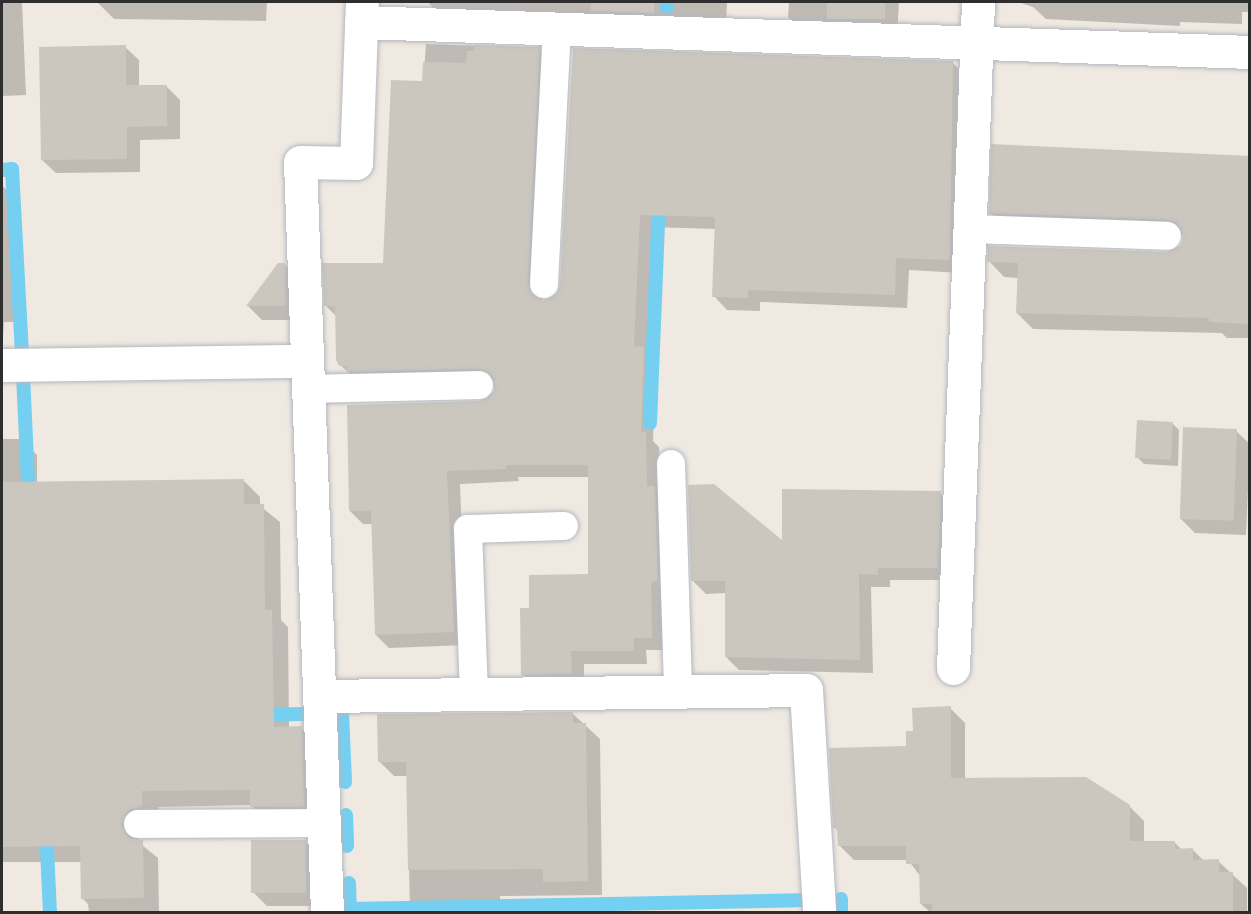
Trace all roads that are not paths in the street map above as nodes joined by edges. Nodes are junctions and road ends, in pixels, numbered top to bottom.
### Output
1 (978, 2) edge
2 (361, 12) edge
3 (556, 29) junction
4 (976, 43) junction
5 (1250, 52) edge
6 (970, 229) junction
7 (1167, 236) dead end
8 (544, 284) dead end
9 (2, 365) edge
10 (308, 375) junction
11 (479, 385) dead end
12 (671, 464) dead end
13 (564, 526) dead end
14 (953, 668) dead end
15 (678, 692) junction
16 (474, 694) junction
17 (319, 696) junction
18 (324, 823) junction
19 (138, 824) dead end
20 (327, 912) edge
21 (819, 912) edge

1 - 4 street
2 - 3 street
2 - 10 street
3 - 4 street
3 - 8 lane
4 - 5 street
4 - 6 street
6 - 7 lane
6 - 14 street
9 - 10 street
10 - 11 lane
10 - 17 street
12 - 15 lane
13 - 16 lane
15 - 16 street
15 - 21 street
16 - 17 street
17 - 18 street
18 - 19 lane
18 - 20 street

